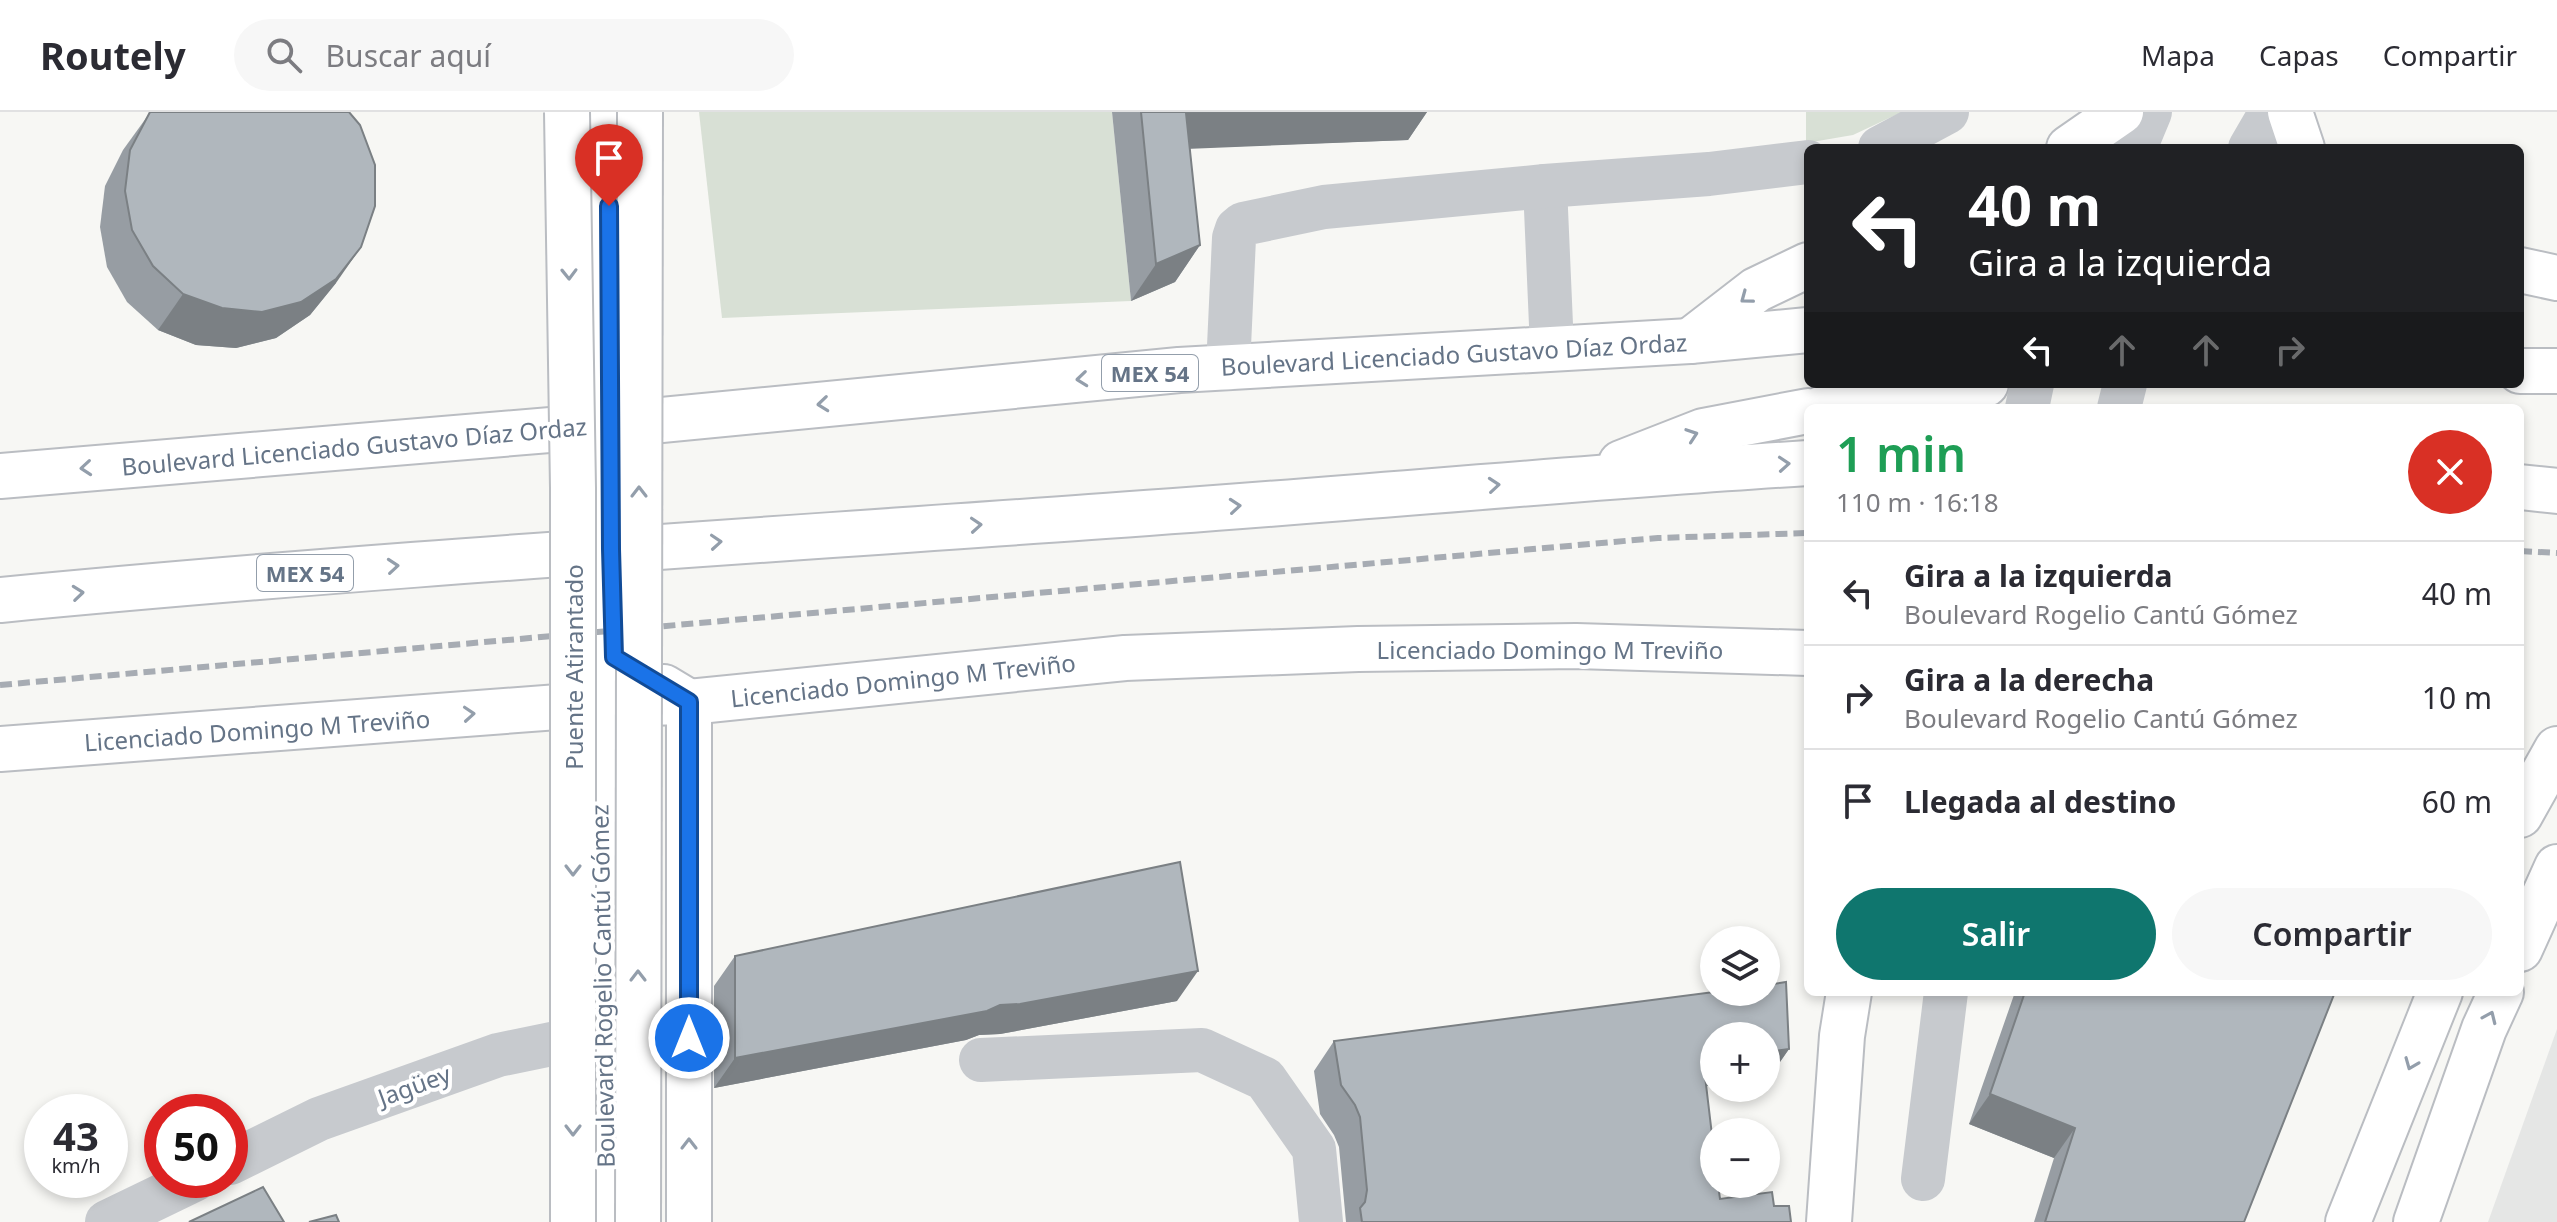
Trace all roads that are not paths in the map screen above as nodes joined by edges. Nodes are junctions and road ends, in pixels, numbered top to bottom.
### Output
1 (567, 112) edge
2 (609, 112) edge
3 (640, 112) edge
4 (1947, 112) edge
5 (2121, 112) edge
6 (2150, 112) edge
7 (2271, 112) edge
8 (2290, 112) edge
9 (1887, 144) edge
10 (2075, 144) edge
11 (2137, 144) edge
12 (2252, 144) edge
13 (2301, 144) edge
14 (1804, 162) edge
15 (1545, 186) junction
16 (1804, 267) edge
17 (2524, 271) edge
18 (2557, 278) edge
19 (2524, 300) edge
20 (2557, 300) edge
21 (1804, 330) edge
22 (1690, 341) junction
23 (1552, 348) junction
24 (1228, 368) junction
25 (2524, 371) edge
26 (2557, 371) edge
27 (1951, 388) edge
28 (1846, 404) edge
29 (1804, 412) edge
30 (610, 425) junction
31 (1804, 463) edge
32 (0, 476) edge
33 (1594, 476) junction
34 (611, 549) junction
35 (0, 600) edge
36 (1804, 653) edge
37 (614, 657) junction
38 (689, 702) junction
39 (598, 704) junction
40 (0, 749) edge
41 (2557, 749) edge
42 (2524, 808) edge
43 (2557, 867) edge
44 (2524, 940) edge
45 (1848, 996) edge
46 (1946, 996) edge
47 (2438, 996) edge
48 (2499, 996) edge
49 (605, 1033) junction
50 (981, 1060) dead end
51 (248, 1154) edge
52 (1923, 1179) dead end
53 (157, 1198) edge
54 (107, 1222) edge
55 (573, 1222) edge
56 (605, 1222) edge
57 (638, 1222) edge
58 (689, 1222) edge
59 (1321, 1222) edge
60 (1829, 1222) edge
61 (2348, 1222) edge
62 (2416, 1222) edge

1 -> 55 main road, Puente Atirantado, bridge
2 - 30 main road, Boulevard Rogelio Cantú Gómez
57 -> 3 main road, bridge
4 - 9 street
5 - 10 main road
6 - 11 street
7 - 12 street
8 - 13 main road
14 - 15 street
15 - 23 street
15 - 24 street
16 -> 22 main road
17 - 18 main road
19 - 20 main road
21 - 22 main road, Boulevard Licenciado Gustavo Díaz Ordaz / MEX 54
22 - 23 main road, Boulevard Licenciado Gustavo Díaz Ordaz / MEX 54
23 - 24 main road, Boulevard Licenciado Gustavo Díaz Ordaz / MEX 54
24 -> 30 main road, Boulevard Licenciado Gustavo Díaz Ordaz / MEX 54
25 - 26 main road
27 - 28 main road
33 -> 29 main road
30 -> 32 main road, Boulevard Licenciado Gustavo Díaz Ordaz / MEX 54
30 - 34 main road, Boulevard Rogelio Cantú Gómez
33 -> 31 main road, MEX 54
34 -> 33 main road, MEX 54
35 -> 34 main road, MEX 54
34 - 37 main road, Boulevard Rogelio Cantú Gómez
36 - 38 main road, Licenciado Domingo M Treviño
37 - 38 main road
37 - 39 main road, Boulevard Rogelio Cantú Gómez
38 - 39 main road, Licenciado Domingo M Treviño
58 -> 38 main road
40 -> 39 main road, Licenciado Domingo M Treviño
39 - 49 main road, Boulevard Rogelio Cantú Gómez
41 - 42 main road
43 - 44 main road
45 - 60 main road
46 - 52 street
47 -> 61 main road
62 -> 48 main road
49 - 51 street, Jagüey
49 - 56 main road, Boulevard Rogelio Cantú Gómez
50 - 59 street
53 - 54 street

